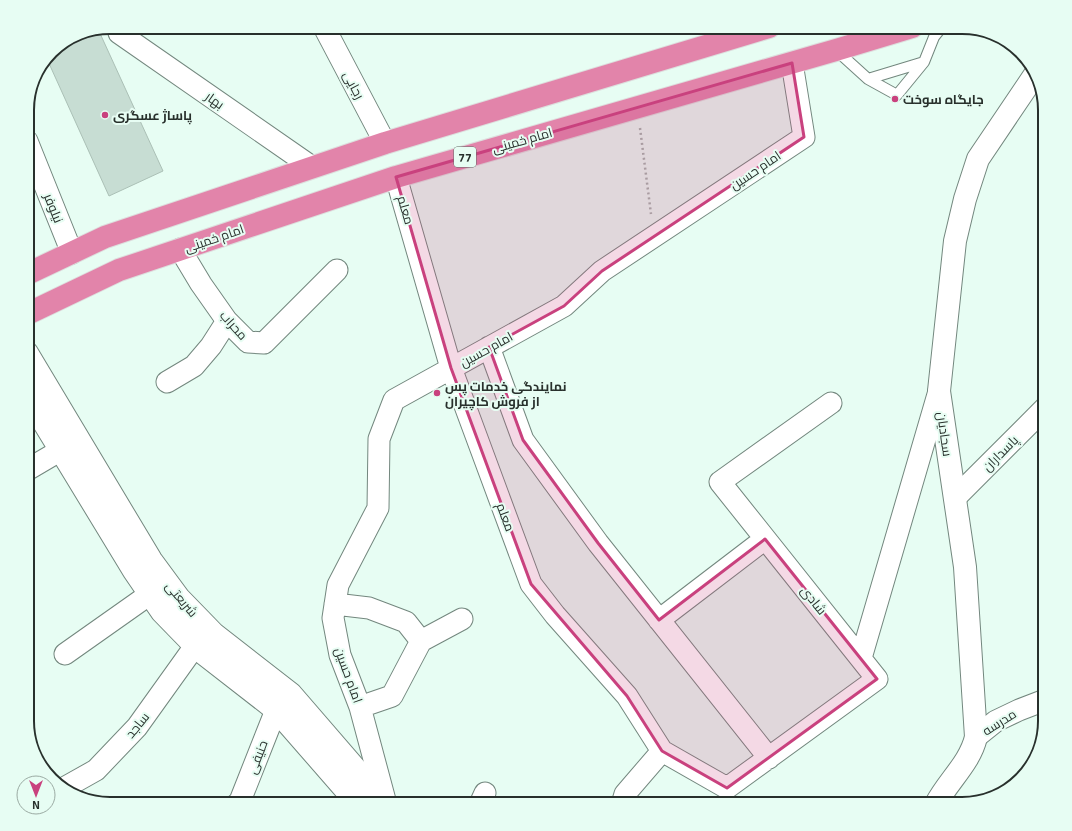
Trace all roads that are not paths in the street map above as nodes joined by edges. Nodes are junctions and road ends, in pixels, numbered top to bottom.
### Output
1 (120, 34) edge
2 (328, 34) edge
3 (746, 34) edge
4 (889, 34) edge
5 (936, 34) edge
6 (836, 50) junction
7 (924, 62) junction
8 (792, 63) junction
9 (868, 79) junction
10 (1031, 80) edge
11 (385, 143) junction
12 (34, 159) edge
13 (312, 167) junction
14 (396, 177) junction
15 (180, 249) junction
16 (72, 253) junction
17 (337, 270) dead end
18 (34, 271) edge
19 (34, 311) edge
20 (228, 321) junction
21 (489, 347) junction
22 (34, 365) edge
23 (451, 368) junction
24 (167, 382) dead end
25 (939, 391) junction
26 (831, 403) dead end
27 (34, 406) edge
28 (1038, 415) edge
29 (61, 450) junction
30 (34, 466) edge
31 (955, 498) junction
32 (765, 539) junction
33 (150, 594) junction
34 (335, 604) junction
35 (462, 619) dead end
36 (659, 620) junction
37 (421, 641) junction
38 (195, 646) junction
39 (65, 654) dead end
40 (861, 658) junction
41 (1038, 703) edge
42 (360, 707) junction
43 (276, 710) junction
44 (976, 737) junction
45 (662, 751) junction
46 (768, 758) junction
47 (69, 785) edge
48 (729, 796) edge
49 (242, 797) edge
50 (352, 797) edge
51 (380, 797) edge
52 (384, 797) edge
53 (624, 797) edge
54 (941, 797) edge

1 - 13 street, بهار
2 - 11 street, رجایی
3 - 11 highway
4 - 6 highway, امام خمینی / 77
5 - 7 lane
6 - 8 highway, امام خمینی / 77
6 - 9 lane
7 - 9 lane
7 - 9 lane
8 - 14 highway, امام خمینی / 77
8 - 21 street, امام حسین
10 - 25 street, سجادیان
11 - 13 highway
12 - 16 street, نیلوفر
13 - 16 highway
14 - 15 highway, امام خمینی / 77
14 - 23 street, معلم
15 - 19 highway, امام خمینی / 77
15 - 20 street, محراب
16 - 18 highway
17 - 20 street, محراب
20 - 24 street
21 - 23 street, امام حسین
21 - 36 street
22 - 51 street, شریعتی
23 - 34 street, امام حسین
23 - 45 street, معلم
25 - 31 street, سجادیان
25 - 40 street
26 - 32 street, شادی
27 - 29 street, شریعتی
28 - 31 street, پاسداران
29 - 30 street
29 - 33 street, شریعتی
31 - 44 street, سجادیان
32 - 36 street
32 - 40 street, شادی
33 - 38 street, شریعتی
33 - 39 street
34 - 37 street
34 - 42 street, امام حسین
35 - 37 street
36 - 46 street
37 - 42 street
38 - 43 street, شریعتی
38 - 47 street, ساجد
40 - 46 street, شادی
41 - 44 street, مدرسه
42 - 52 street, امام حسین
43 - 49 street, حنیفی
43 - 50 street, شریعتی
44 - 54 street, سجادیان
45 - 48 street, معلم
45 - 53 street
46 - 48 street, شادی

